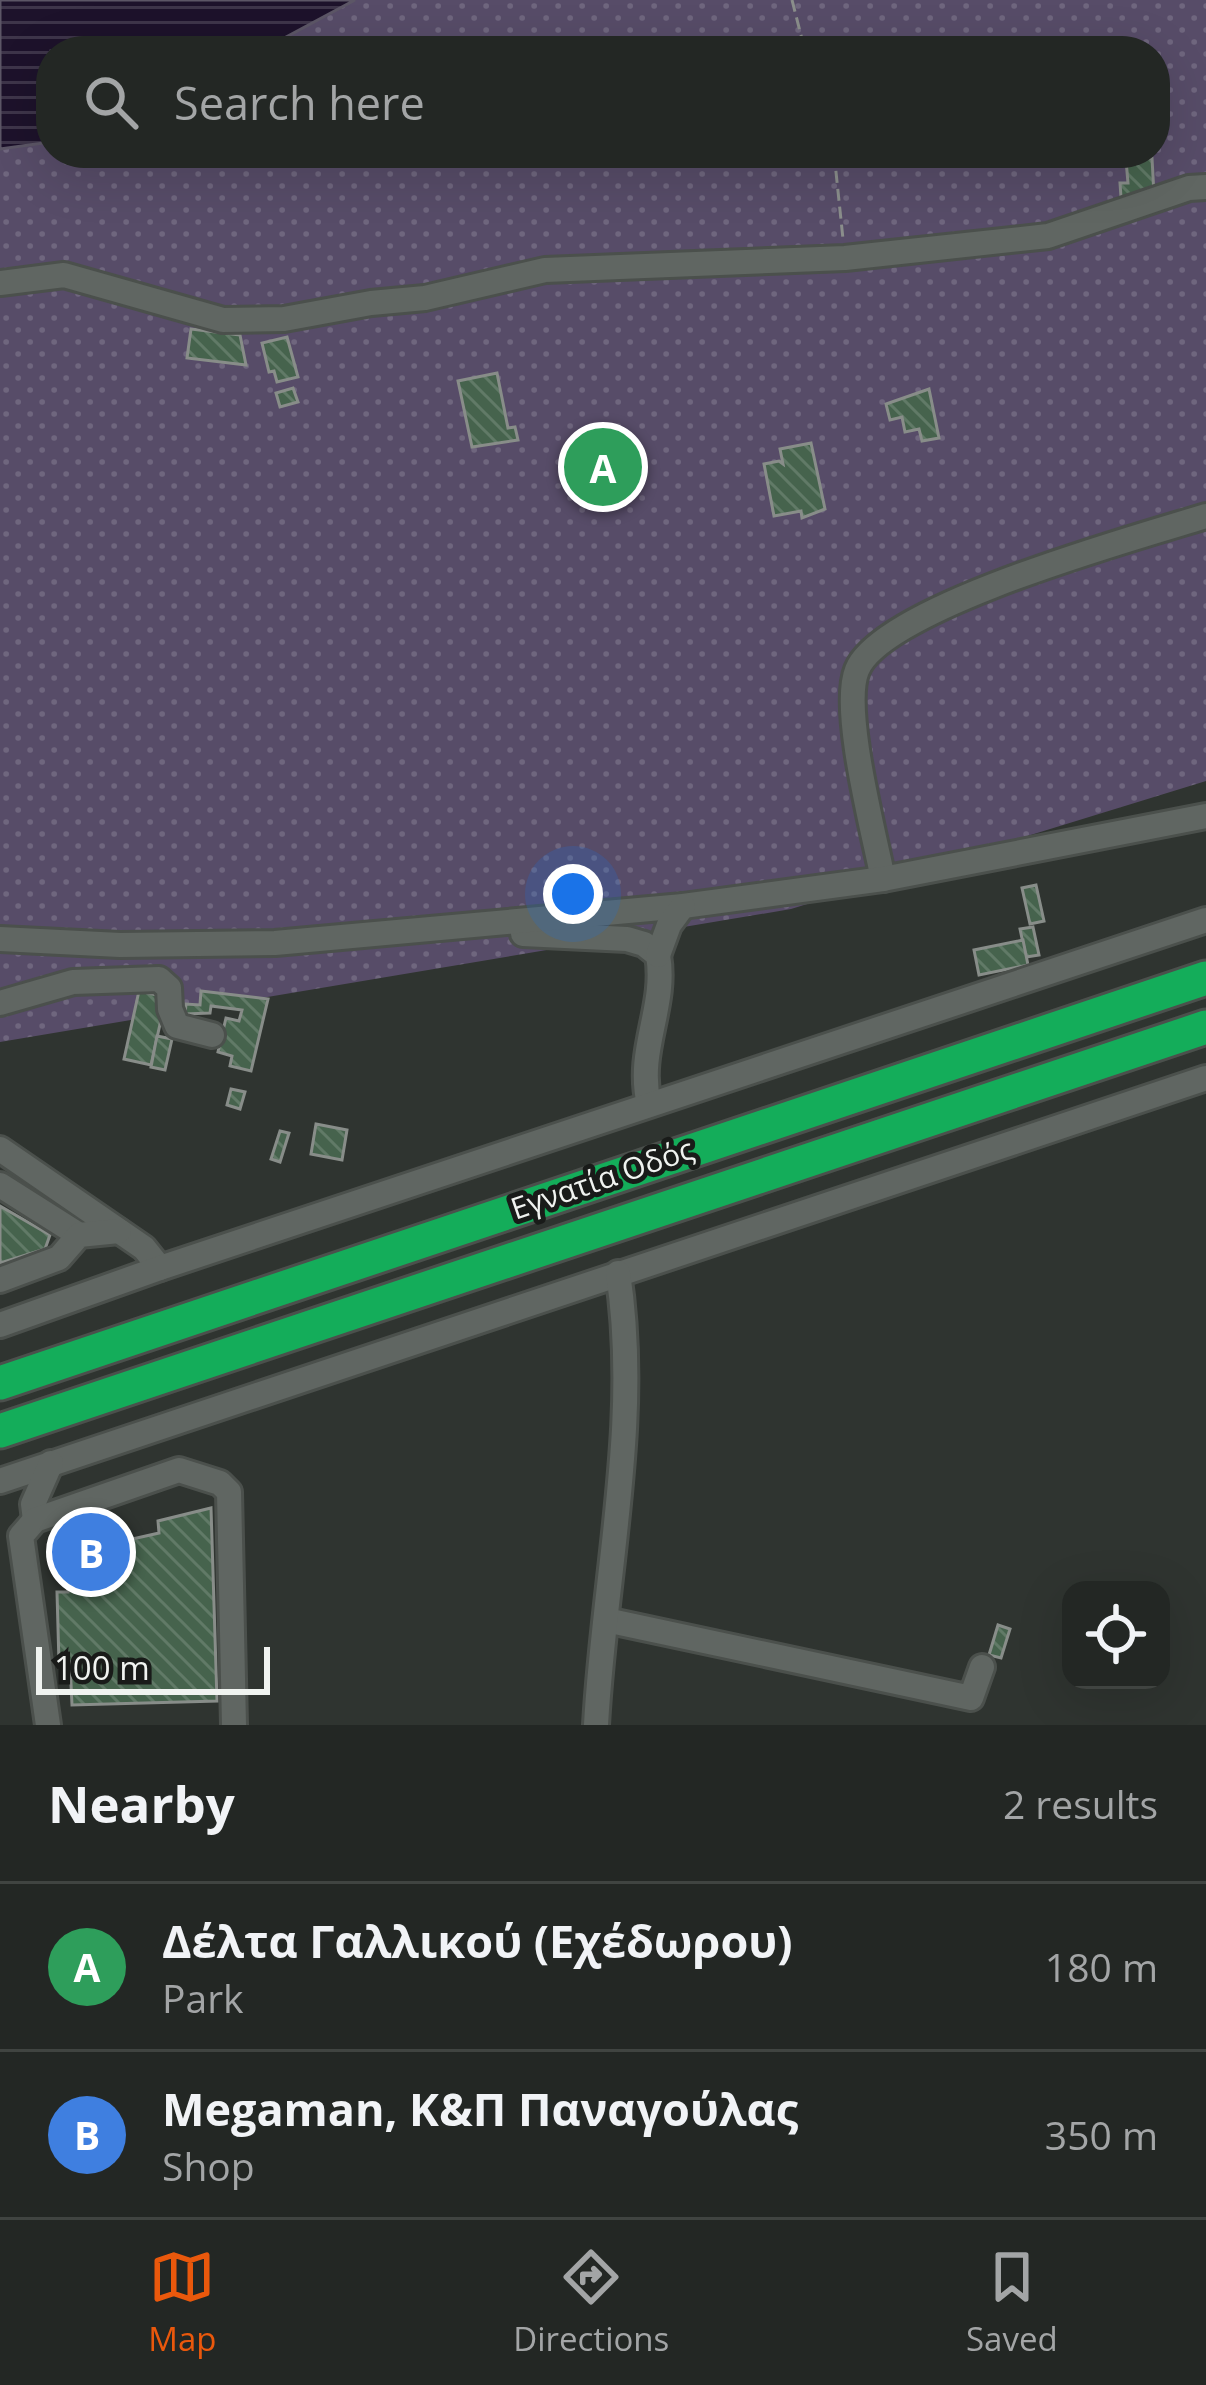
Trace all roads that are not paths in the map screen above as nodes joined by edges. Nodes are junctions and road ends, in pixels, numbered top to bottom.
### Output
1 (1206, 187) edge
2 (0, 283) edge
3 (1206, 516) edge
4 (1206, 816) edge
5 (883, 879) junction
6 (683, 906) junction
7 (1206, 920) edge
8 (427, 931) junction
9 (0, 939) edge
10 (658, 955) junction
11 (1206, 978) edge
12 (0, 1003) edge
13 (1206, 1027) edge
14 (212, 1034) dead end
15 (1206, 1078) edge
16 (649, 1104) junction
17 (0, 1149) edge
18 (0, 1185) edge
19 (119, 1231) junction
20 (80, 1235) junction
21 (160, 1268) junction
22 (618, 1273) junction
23 (0, 1280) edge
24 (0, 1325) edge
25 (0, 1383) edge
26 (0, 1431) edge
27 (50, 1463) junction
28 (0, 1481) edge
29 (35, 1520) junction
30 (606, 1620) junction
31 (982, 1666) dead end
32 (48, 1725) edge
33 (234, 1725) edge
34 (596, 1725) edge

1 - 2 street
3 - 5 street
4 - 5 street
5 - 6 street
6 - 8 street
6 - 10 street
7 - 16 street
8 - 9 street
8 - 10 street
10 - 16 street
11 - 25 highway, Εγνατία Οδός
12 - 14 street
13 - 26 highway, Εγνατία Οδός
15 - 22 street
16 - 21 street
17 - 19 street
18 - 20 street
19 - 20 street
19 - 21 street
20 - 23 street
21 - 24 street
22 - 27 street
22 - 30 street
27 - 28 street
27 - 29 street
29 - 32 street
29 - 33 street
30 - 31 street
30 - 34 street

